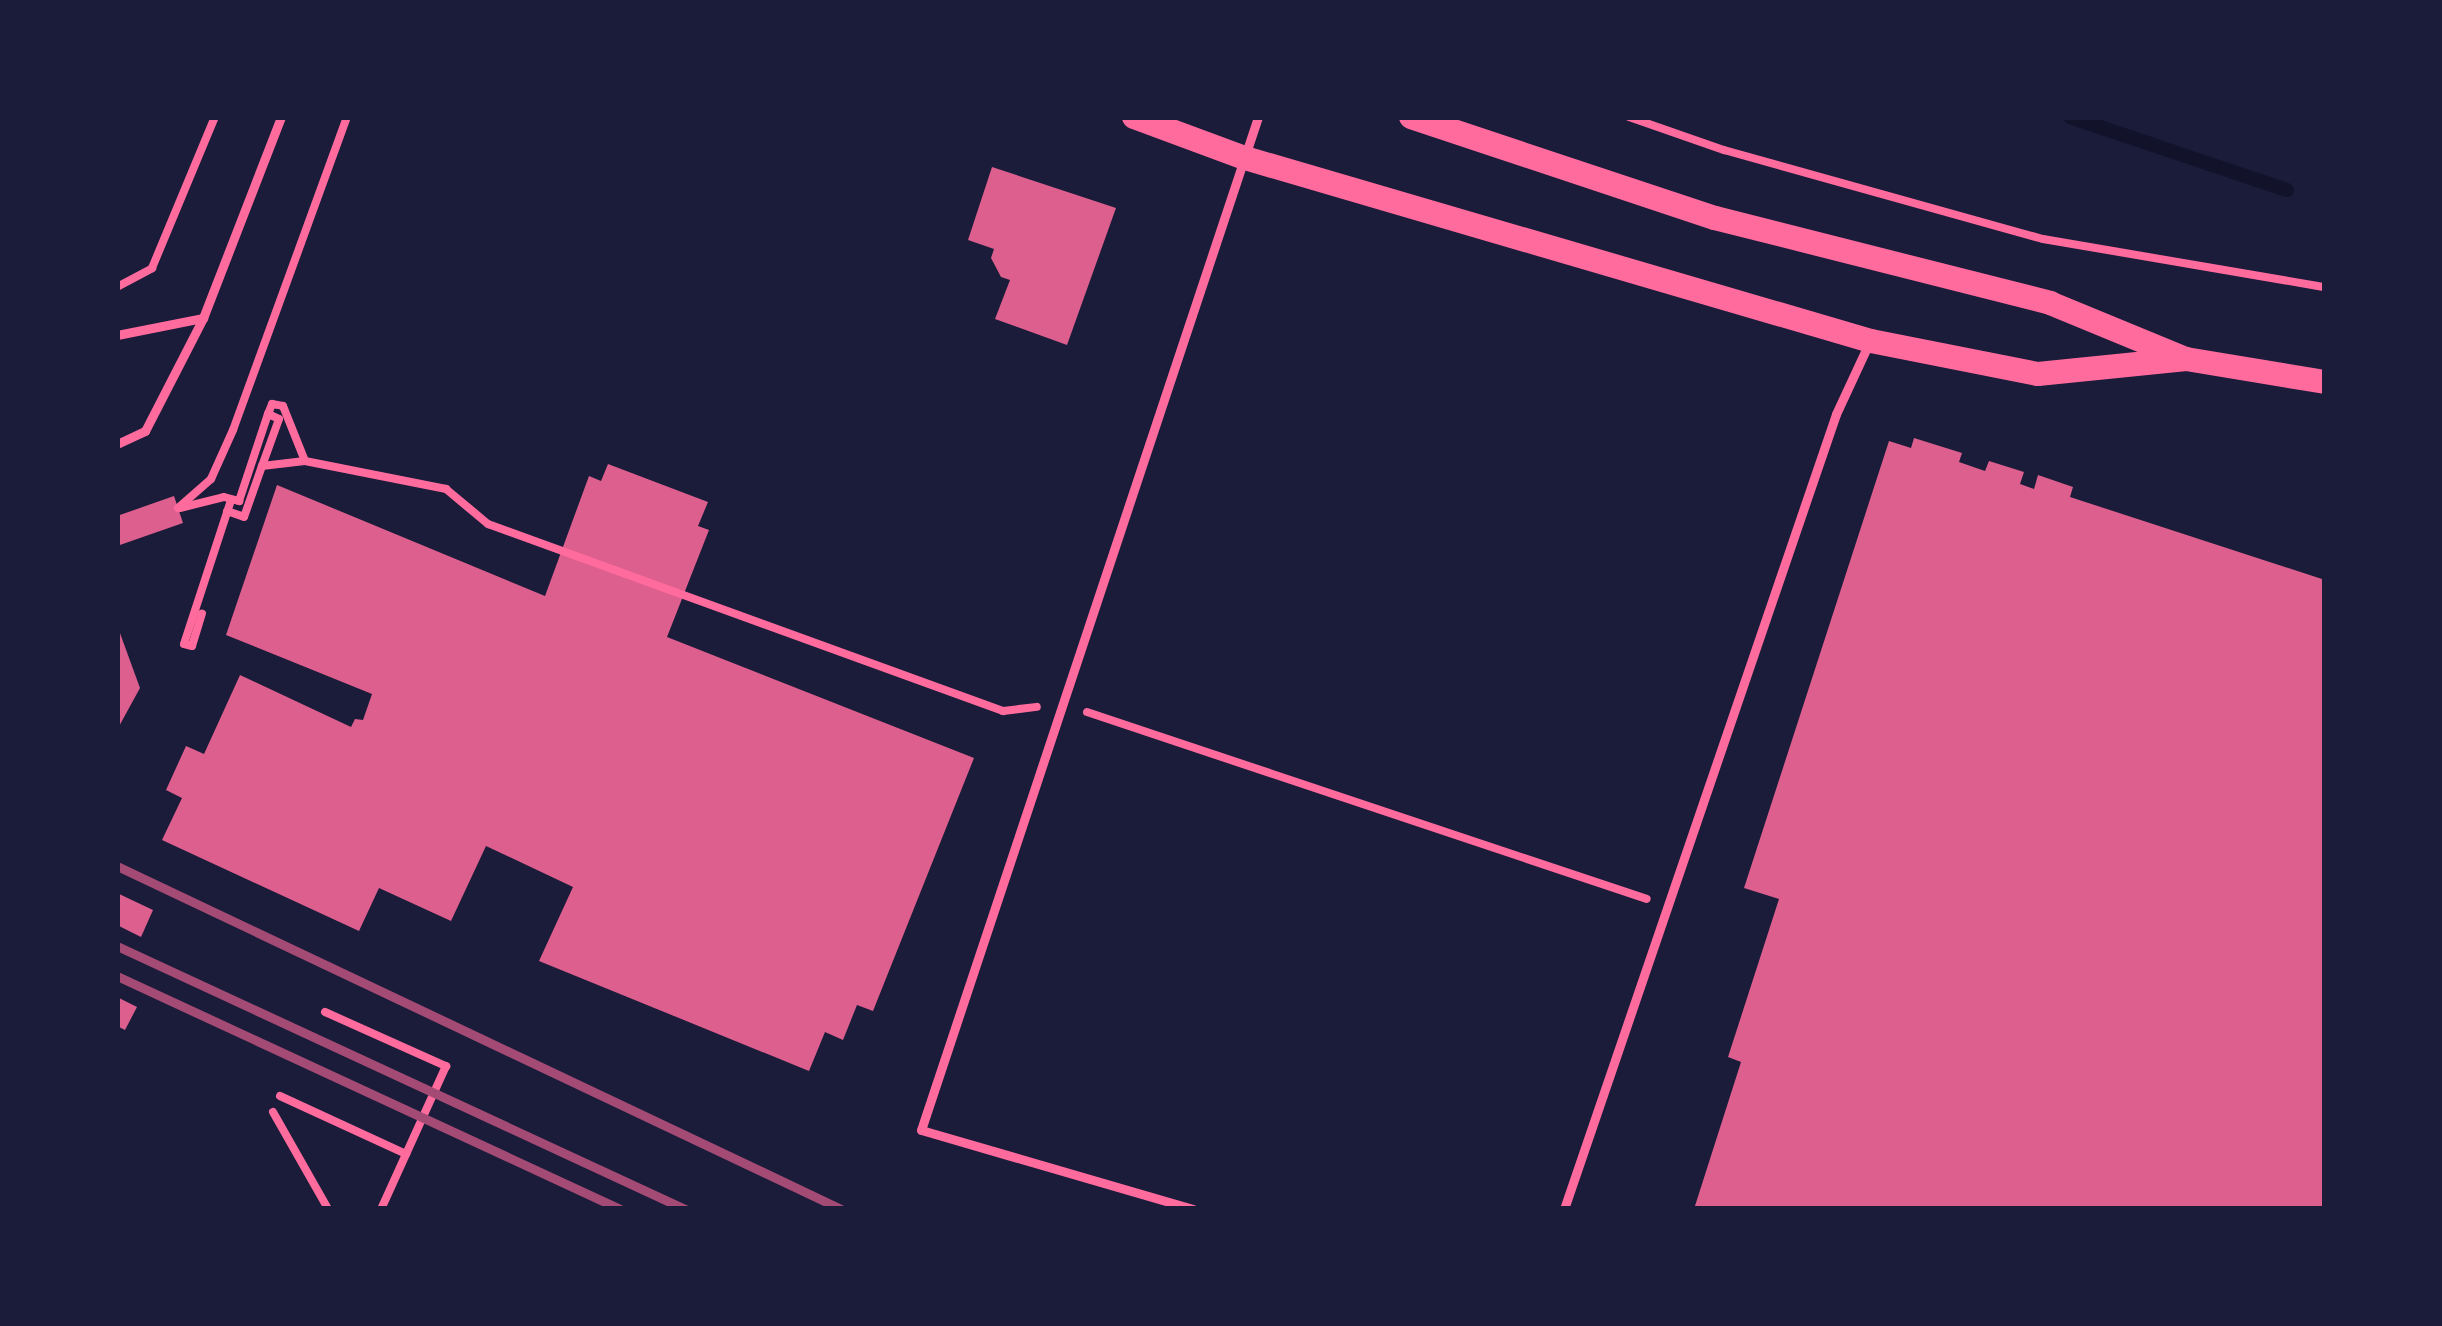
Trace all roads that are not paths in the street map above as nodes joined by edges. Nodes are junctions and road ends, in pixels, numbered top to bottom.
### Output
1 (281, 117) edge
2 (1134, 117) edge
3 (1258, 117) edge
4 (1412, 117) edge
5 (1245, 158) junction
6 (203, 318) junction
7 (117, 335) edge
8 (1871, 340) junction
9 (2186, 359) junction
10 (2325, 382) edge
11 (117, 444) edge
12 (1193, 1209) edge
13 (1564, 1209) edge

1 - 6 lane
2 - 5 main road
3 - 5 lane
4 - 9 main road
5 - 8 main road
5 - 12 lane
6 - 7 lane
6 - 11 lane
8 - 9 main road
8 - 13 lane
9 - 10 main road

